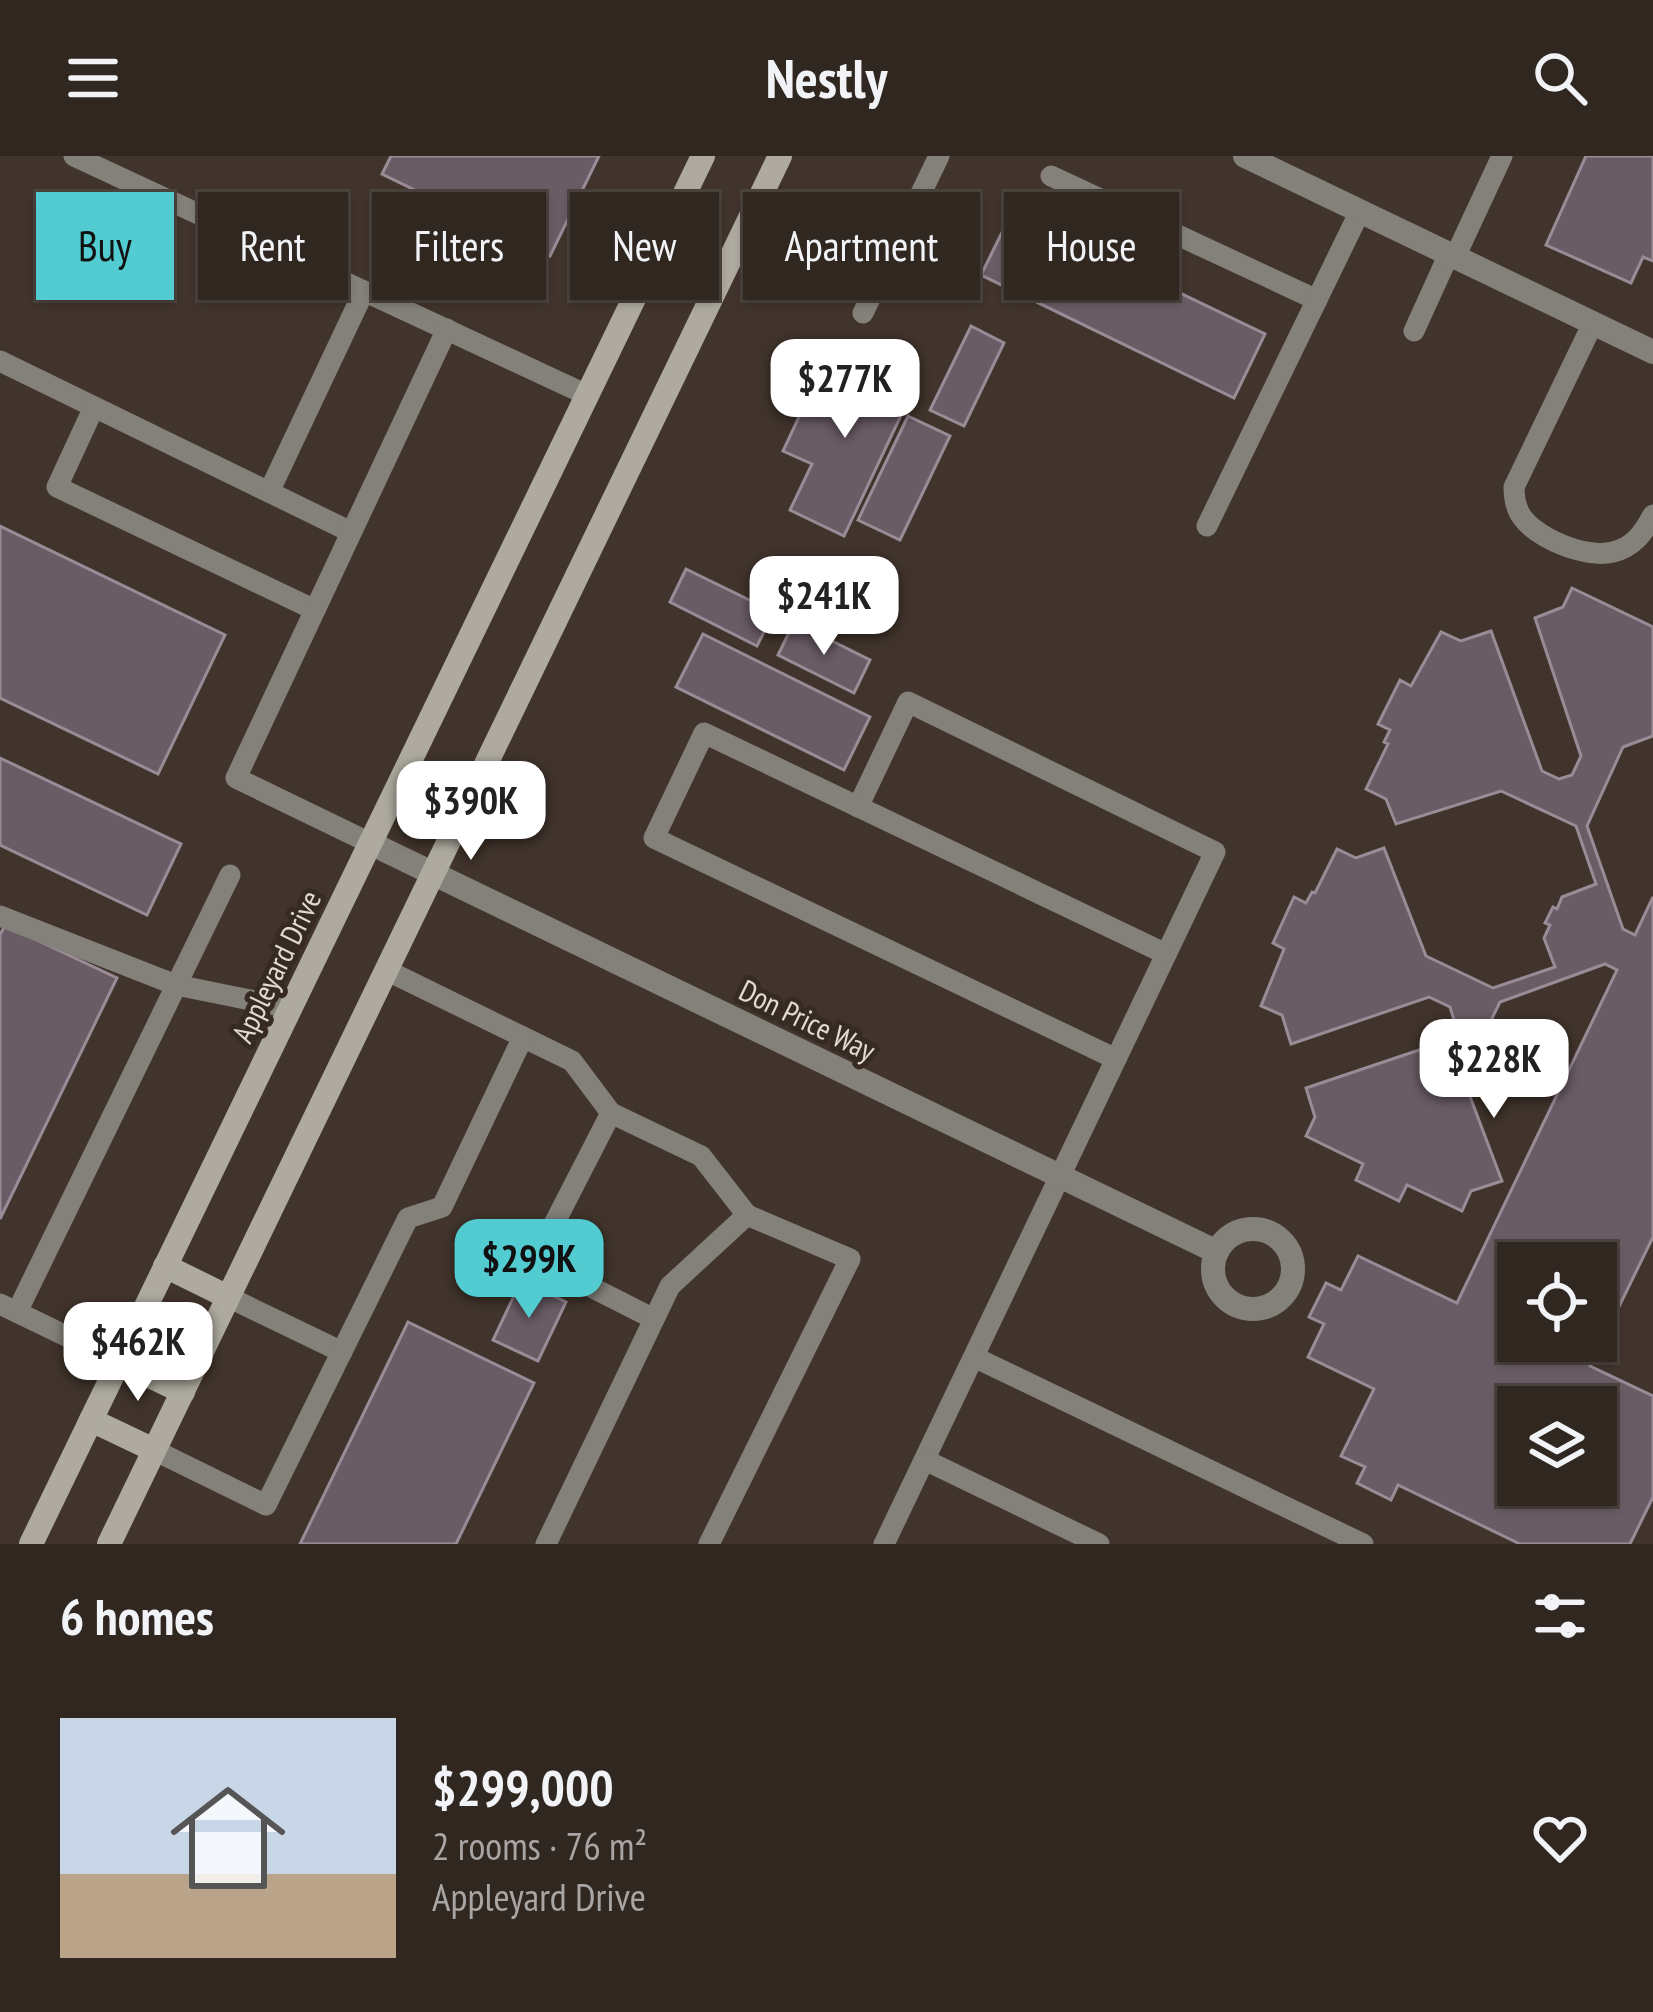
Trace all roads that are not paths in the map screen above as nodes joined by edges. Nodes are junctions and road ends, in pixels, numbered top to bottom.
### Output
1 (74, 156) edge
2 (703, 156) edge
3 (780, 156) edge
4 (939, 156) edge
5 (1245, 156) edge
6 (1502, 156) edge
7 (1051, 176) dead end
8 (1360, 211) junction
9 (1452, 255) junction
10 (364, 291) junction
11 (1317, 300) junction
12 (863, 313) dead end
13 (1593, 323) junction
14 (446, 329) junction
15 (1414, 331) dead end
16 (1653, 352) edge
17 (0, 361) edge
18 (587, 395) junction
19 (94, 406) junction
20 (268, 492) junction
21 (1653, 514) edge
22 (1207, 526) dead end
23 (351, 532) junction
24 (315, 610) junction
25 (857, 807) junction
26 (370, 843) junction
27 (433, 873) junction
28 (230, 874) dead end
29 (0, 916) edge
30 (1166, 955) junction
31 (386, 970) junction
32 (176, 985) junction
33 (290, 1008) junction
34 (523, 1037) junction
35 (1116, 1059) junction
36 (611, 1113) junction
37 (1060, 1176) junction
38 (747, 1215) junction
39 (1217, 1252) dead end
40 (165, 1266) junction
41 (228, 1297) junction
42 (9, 1308) edge
43 (654, 1319) junction
44 (342, 1352) junction
45 (974, 1357) junction
46 (119, 1361) junction
47 (182, 1392) junction
48 (91, 1420) junction
49 (154, 1450) junction
50 (925, 1460) junction
51 (31, 1544) edge
52 (109, 1544) edge
53 (546, 1544) edge
54 (709, 1544) edge
55 (884, 1544) edge
56 (1100, 1544) edge
57 (1363, 1544) edge

1 - 10 lane
2 - 18 street, Appleyard Drive
3 - 27 street
4 - 12 lane
5 - 8 street
6 - 9 lane
7 - 11 lane
8 - 9 street
8 - 11 lane
9 - 13 street
9 - 15 lane
10 - 14 lane
10 - 20 lane
11 - 22 lane
13 - 16 street
13 - 21 lane
14 - 18 lane
14 - 23 lane
17 - 19 lane
18 - 26 street, Appleyard Drive
19 - 20 lane
19 - 24 lane
20 - 23 lane
23 - 24 lane
24 - 26 lane
25 - 30 lane
25 - 30 lane
25 - 35 lane
26 - 27 street, Don Price Way
26 - 33 street, Appleyard Drive
27 - 31 street
27 - 37 street, Don Price Way
28 - 32 lane
29 - 32 lane
30 - 35 lane
31 - 34 lane
31 - 41 street
32 - 33 lane
32 - 42 lane
33 - 40 street, Appleyard Drive
34 - 36 lane
34 - 44 lane
35 - 37 lane
36 - 38 lane
36 - 43 lane
37 - 39 street, Don Price Way
37 - 45 lane
38 - 43 lane
38 - 54 lane
40 - 41 street
40 - 46 street, Appleyard Drive
41 - 44 lane
41 - 47 street
42 - 46 lane
43 - 53 lane
44 - 49 lane
45 - 50 lane
45 - 57 lane
46 - 47 street
46 - 48 street, Appleyard Drive
47 - 49 street
48 - 49 street
48 - 51 street, Appleyard Drive
49 - 52 street
50 - 55 lane
50 - 56 lane

